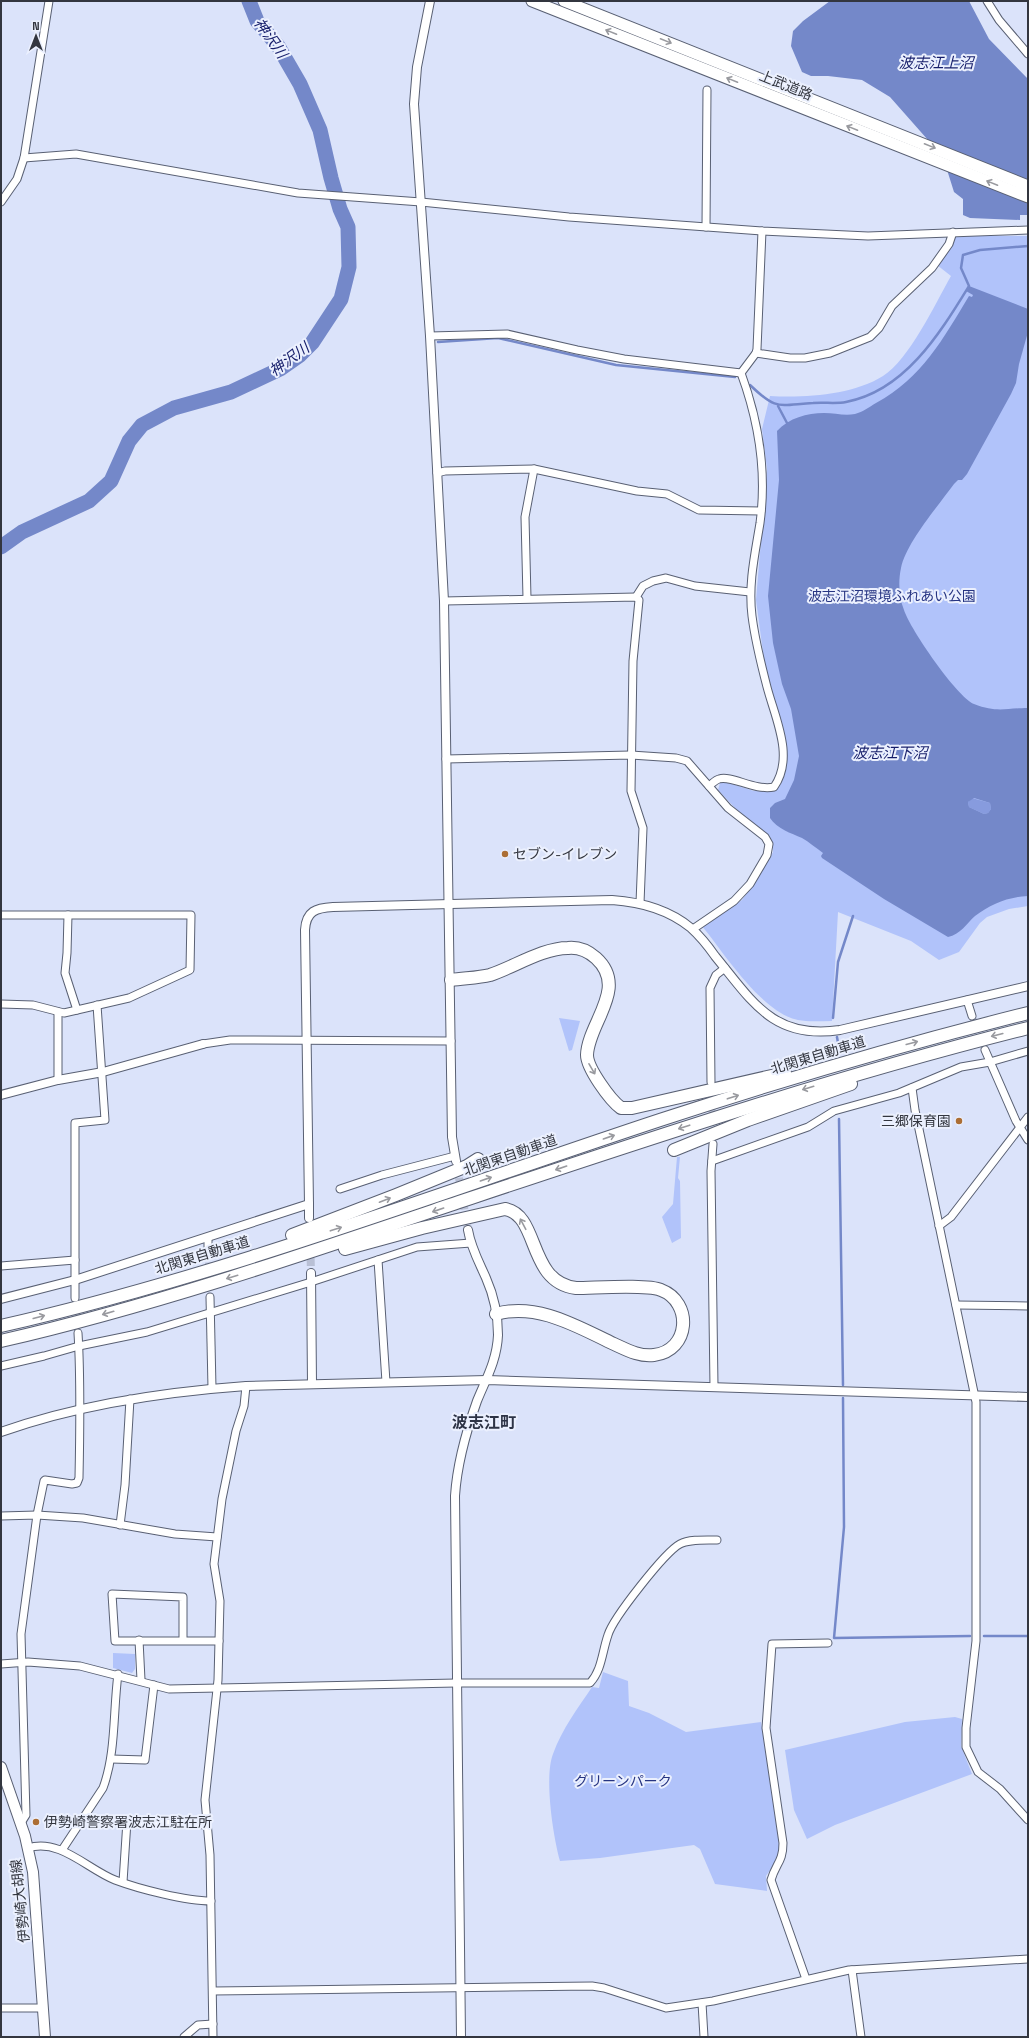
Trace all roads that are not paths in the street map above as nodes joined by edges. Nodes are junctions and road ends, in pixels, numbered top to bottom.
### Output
1 (49, 1) edge
2 (430, 1) edge
3 (532, 1) edge
4 (564, 1) edge
5 (987, 1) edge
6 (1028, 54) edge
7 (707, 90) dead end
8 (891, 137) junction
9 (24, 158) junction
10 (1028, 186) edge
11 (1028, 198) edge
12 (1, 202) edge
13 (420, 202) junction
14 (706, 227) junction
15 (1028, 230) edge
16 (762, 231) junction
17 (953, 232) junction
18 (430, 336) junction
19 (756, 353) junction
20 (741, 374) junction
21 (534, 469) junction
22 (437, 473) junction
23 (761, 511) junction
24 (750, 592) junction
25 (636, 597) junction
26 (527, 598) junction
27 (444, 601) junction
28 (631, 755) junction
29 (446, 759) junction
30 (709, 786) junction
31 (640, 903) junction
32 (448, 905) junction
33 (1, 915) edge
34 (68, 915) junction
35 (692, 930) junction
36 (725, 968) junction
37 (451, 980) junction
38 (1028, 986) edge
39 (967, 1000) junction
40 (1, 1004) edge
41 (97, 1005) junction
42 (77, 1010) junction
43 (58, 1012) junction
44 (1028, 1012) edge
45 (972, 1016) tunnel mouth
46 (1028, 1028) edge
47 (308, 1040) junction
48 (450, 1040) junction
49 (967, 1043) junction
50 (203, 1044) joint
51 (985, 1050) tunnel mouth
52 (1028, 1051) edge
53 (580, 1054) dead end
54 (875, 1054) junction
55 (990, 1062) junction
56 (103, 1072) junction
57 (58, 1080) junction
58 (711, 1082) tunnel mouth
59 (912, 1088) junction
60 (1, 1095) edge
61 (1028, 1117) edge
62 (1020, 1128) junction
63 (1028, 1140) edge
64 (713, 1144) tunnel mouth
65 (674, 1150) dead end
66 (455, 1158) joint
67 (478, 1159) dead end
68 (712, 1161) junction
69 (340, 1189) dead end
70 (309, 1204) junction
71 (309, 1218) dead end
72 (939, 1226) junction
73 (468, 1230) tunnel mouth
74 (208, 1238) junction
75 (471, 1243) junction
76 (544, 1249) dead end
77 (208, 1252) tunnel mouth
78 (75, 1260) junction
79 (378, 1260) junction
80 (270, 1265) junction
81 (1, 1266) edge
82 (179, 1278) junction
83 (311, 1278) junction
84 (75, 1280) junction
85 (210, 1297) tunnel mouth
86 (75, 1298) tunnel mouth
87 (1, 1299) edge
88 (956, 1305) junction
89 (1028, 1306) edge
90 (209, 1312) junction
91 (496, 1314) junction
92 (1, 1326) edge
93 (78, 1333) tunnel mouth
94 (1, 1341) edge
95 (79, 1346) junction
96 (1, 1366) edge
97 (487, 1380) junction
98 (386, 1382) junction
99 (312, 1384) junction
100 (246, 1386) junction
101 (714, 1386) junction
102 (212, 1388) junction
103 (974, 1395) junction
104 (1028, 1397) edge
105 (130, 1399) junction
106 (79, 1409) junction
107 (1, 1432) edge
108 (37, 1515) junction
109 (1, 1516) edge
110 (120, 1525) junction
111 (217, 1537) junction
112 (717, 1540) dead end
113 (139, 1640) junction
114 (183, 1640) junction
115 (219, 1641) junction
116 (828, 1644) dead end
117 (22, 1662) junction
118 (1, 1664) edge
119 (118, 1674) junction
120 (140, 1680) junction
121 (456, 1683) junction
122 (154, 1685) junction
123 (217, 1688) junction
124 (110, 1759) junction
125 (1, 1767) edge
126 (5, 1788) edge
127 (1028, 1820) edge
128 (21, 1823) junction
129 (207, 1824) junction
130 (28, 1848) junction
131 (62, 1850) junction
132 (123, 1882) junction
133 (211, 1901) junction
134 (1028, 1959) edge
135 (852, 1970) junction
136 (806, 1979) junction
137 (461, 1989) junction
138 (213, 1991) junction
139 (702, 2003) junction
140 (1, 2008) edge
141 (42, 2008) junction
142 (213, 2024) junction
143 (45, 2037) edge
144 (184, 2037) edge
145 (213, 2037) edge
146 (461, 2037) edge
147 (704, 2037) edge
148 (861, 2037) edge

1 - 9 street
2 - 13 street
8 -> 3 highway, 上武道路
4 -> 8 highway, 上武道路
5 - 6 street
7 - 14 street
8 -> 10 highway, 上武道路
11 -> 8 highway, 上武道路
9 - 12 street
9 - 13 street
13 - 14 street
13 - 18 street
14 - 16 street
15 - 17 street
16 - 17 street
16 - 19 street
17 - 19 street
18 - 20 street
18 - 22 street
19 - 20 street
20 - 23 street
21 - 22 street
21 - 23 street
21 - 26 street
22 - 27 street
23 - 24 street
24 - 25 street
24 - 30 street
25 - 26 street
25 - 28 street
26 - 27 street
27 - 29 street
28 - 29 street
28 - 30 street
28 - 31 street
29 - 32 street
30 - 35 street
31 - 32 street
31 - 35 street
32 - 37 street
32 - 47 street
33 - 34 street
34 - 41 street
34 - 42 street
35 - 36 street
36 - 39 street
36 - 58 street
37 - 48 street
37 - 53 highway
37 -> 54 highway
38 - 39 street
39 - 45 street
40 - 43 street
41 - 42 street
41 - 56 street
42 - 43 street
43 - 57 street
54 -> 44 highway, 北関東自動車道
46 -> 49 highway, 北関東自動車道
47 - 48 street
47 - 50 street
47 - 70 street
48 - 66 street
49 - 65 highway
49 -> 80 highway, 北関東自動車道
50 - 56 street
51 - 55 street
52 - 55 street
82 -> 54 highway, 北関東自動車道
55 - 59 street
55 - 62 street
56 - 57 street
56 - 78 street
57 - 60 street
59 - 68 street
59 - 72 street
61 - 62 street
62 - 63 street
62 - 72 street
64 - 68 street
66 - 69 street
82 -> 67 highway
68 - 101 street
70 - 71 street
70 - 74 street
72 - 88 street
73 - 75 street
74 - 77 street
74 - 84 street
75 - 79 street
75 - 91 street
76 - 91 highway
78 - 81 street
78 - 84 street
79 - 83 street
79 - 98 street
91 -> 80 highway
80 -> 94 highway, 北関東自動車道
92 -> 82 highway, 北関東自動車道
83 - 90 street
83 - 99 street
84 - 86 street
84 - 87 street
85 - 90 street
88 - 89 street
88 - 103 street
90 - 95 street
90 - 102 street
91 - 97 street
93 - 95 street
95 - 96 street
95 - 106 street
97 - 98 street
97 - 101 street
97 - 121 street
98 - 99 street
99 - 100 street
100 - 102 street
100 - 111 street
101 - 103 street
102 - 105 street
103 - 104 street
103 - 127 street
105 - 106 street
105 - 110 street
106 - 107 street
106 - 108 street
108 - 109 street
108 - 110 street
108 - 117 street
110 - 111 street
111 - 115 street
112 - 121 street
113 - 114 street
113 - 114 street
113 - 120 street
114 - 115 street
115 - 123 street
116 - 136 street
117 - 118 street
117 - 119 street
117 - 128 street
119 - 120 street
119 - 124 street
120 - 122 street
121 - 123 street
121 - 137 street
122 - 123 street
122 - 124 street
123 - 129 street
124 - 131 street
125 - 126 main road, 伊勢崎大胡線
126 - 128 main road, 伊勢崎大胡線
128 - 130 main road, 伊勢崎大胡線
129 - 132 street
129 - 133 street
130 - 131 street
130 - 141 main road, 伊勢崎大胡線
131 - 132 street
132 - 133 street
133 - 138 street
134 - 135 street
135 - 136 street
135 - 148 street
136 - 139 street
137 - 138 street
137 - 139 street
137 - 146 street
138 - 142 street
139 - 147 street
140 - 141 street
141 - 143 main road, 伊勢崎大胡線
142 - 144 street
142 - 145 street

